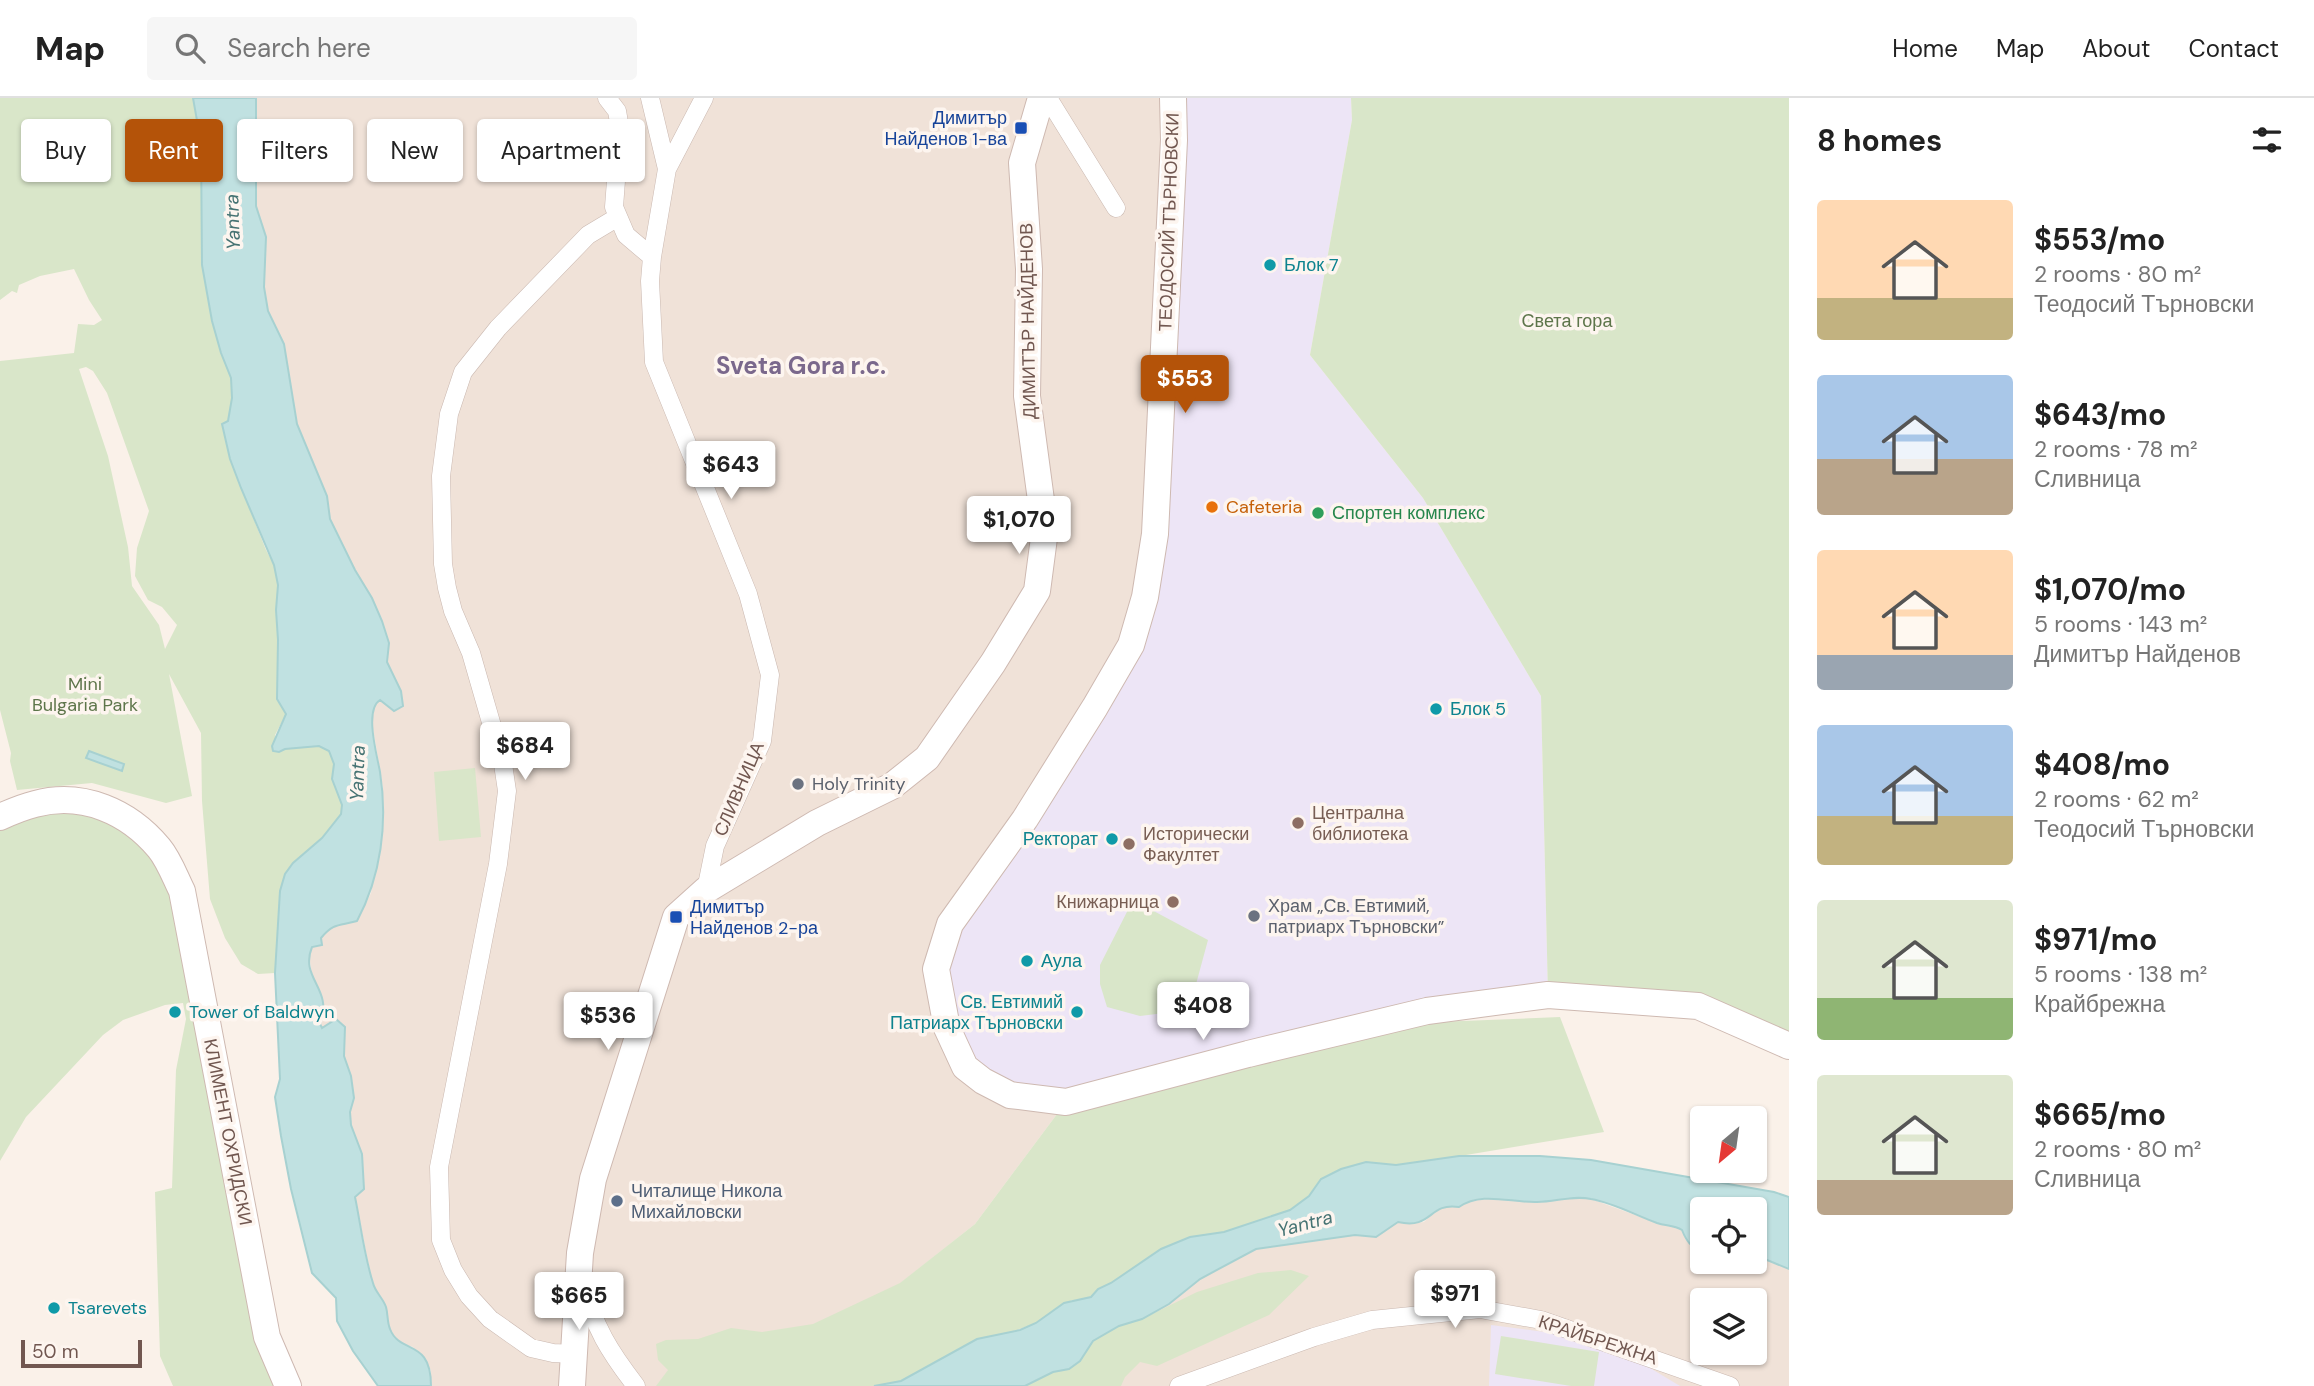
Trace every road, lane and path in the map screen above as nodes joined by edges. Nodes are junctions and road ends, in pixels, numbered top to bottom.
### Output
1 (607, 98) edge
2 (649, 98) edge
3 (704, 98) edge
4 (1041, 98) edge
5 (1048, 98) edge
6 (1174, 98) edge
7 (667, 169) junction
8 (1116, 208) dead end
9 (618, 218) junction
10 (652, 257) junction
11 (0, 817) edge
12 (706, 890) junction
13 (1789, 1046) edge
14 (580, 1253) junction
15 (573, 1371) edge
16 (288, 1386) edge
17 (636, 1386) edge
18 (1179, 1386) edge
19 (1730, 1386) edge

1 - 9 street
2 - 7 street
3 - 7 street, СЛИВНИЦА
4 - 12 street, ДИМИТЪР НАЙДЕНОВ
5 - 8 street
6 - 13 street, ТЕОДОСИЙ ТЪРНОВСКИ
7 - 10 street, СЛИВНИЦА
9 - 10 street
9 - 15 street
10 - 12 street, СЛИВНИЦА
11 - 16 street, КЛИМЕНТ ОХРИДСКИ
12 - 14 street
14 - 15 street
14 - 17 street
18 - 19 street, КРАЙБРЕЖНА

